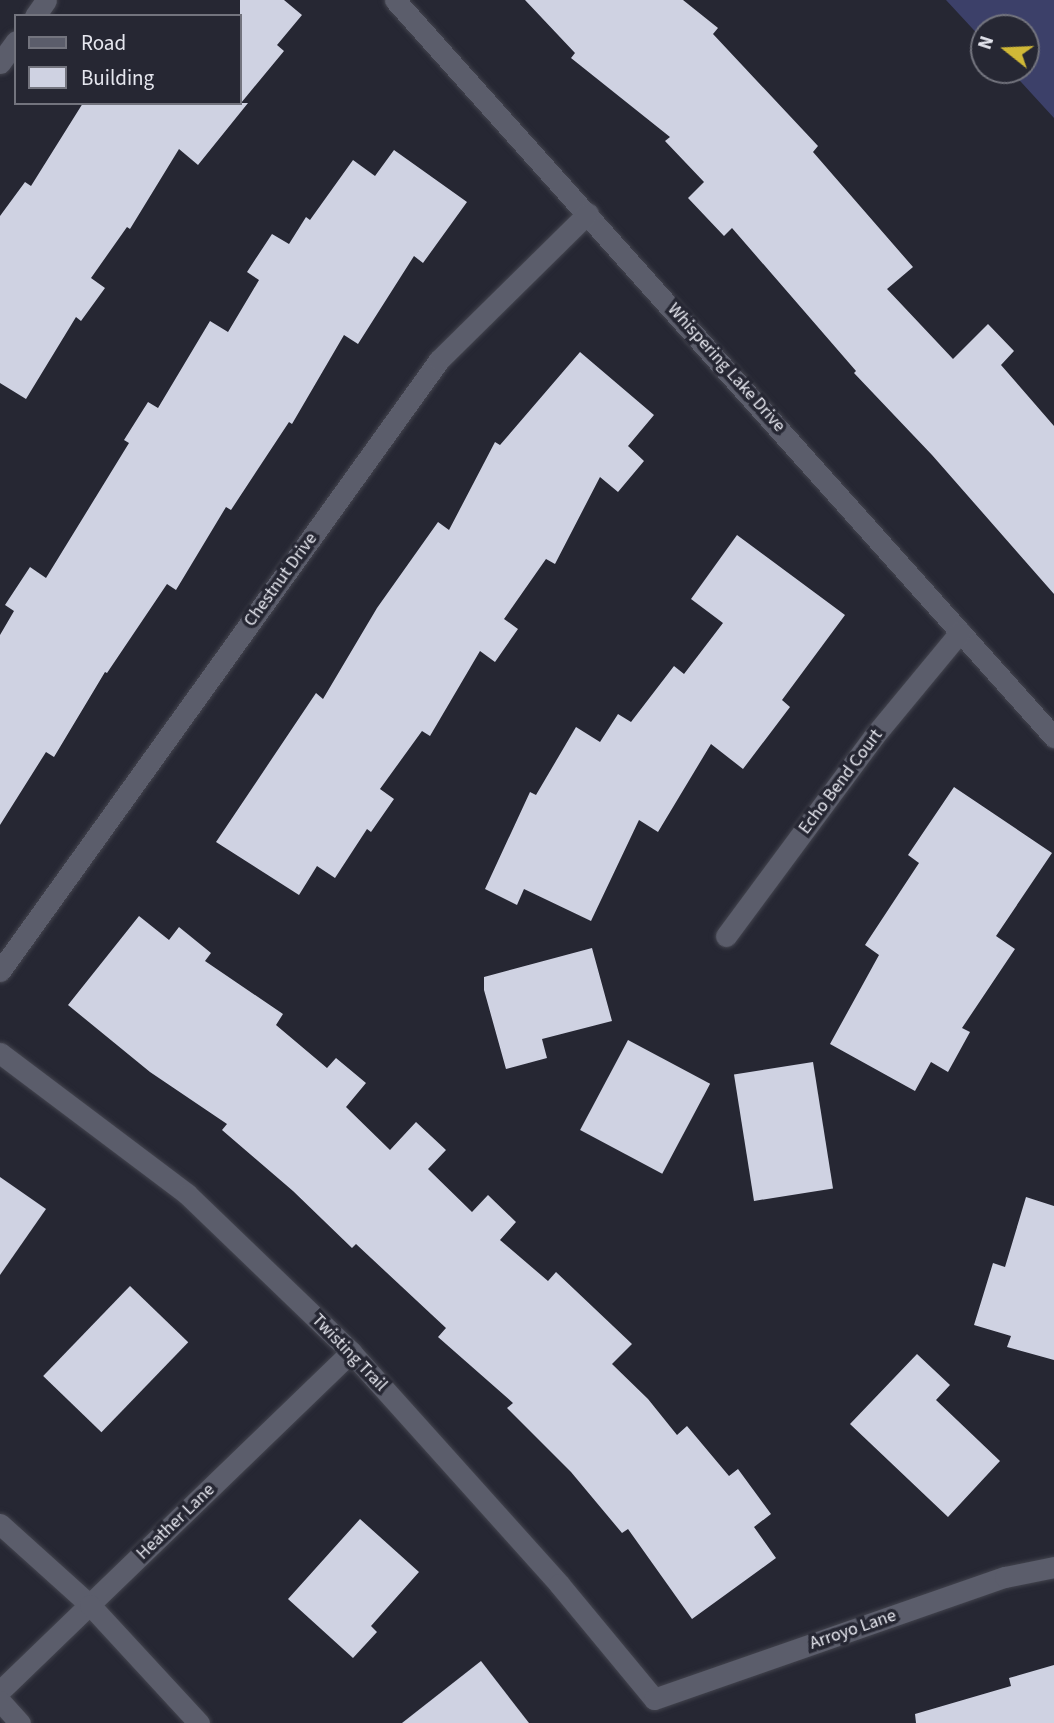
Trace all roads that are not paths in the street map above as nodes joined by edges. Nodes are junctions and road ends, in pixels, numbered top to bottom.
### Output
1 (395, 0) edge
2 (14, 44) edge
3 (0, 63) edge
4 (588, 213) junction
5 (960, 632) junction
6 (1054, 737) edge
7 (726, 936) dead end
8 (0, 971) edge
9 (0, 1054) edge
10 (351, 1352) junction
11 (0, 1524) edge
12 (1054, 1567) edge
13 (90, 1605) junction
14 (0, 1690) edge
15 (654, 1699) joint
16 (0, 1701) edge
17 (20, 1723) edge
18 (199, 1723) edge

1 - 4 street, Whispering Lake Drive
2 - 3 street
4 - 5 street, Whispering Lake Drive
4 - 8 street, Chestnut Drive
5 - 6 street, Whispering Lake Drive
5 - 7 street, Echo Bend Court
9 - 10 street, Twisting Trail
10 - 13 street, Heather Lane
10 - 15 street, Twisting Trail
11 - 13 street
12 - 15 street, Arroyo Lane
13 - 14 street, Heather Lane
13 - 18 street
16 - 17 street

